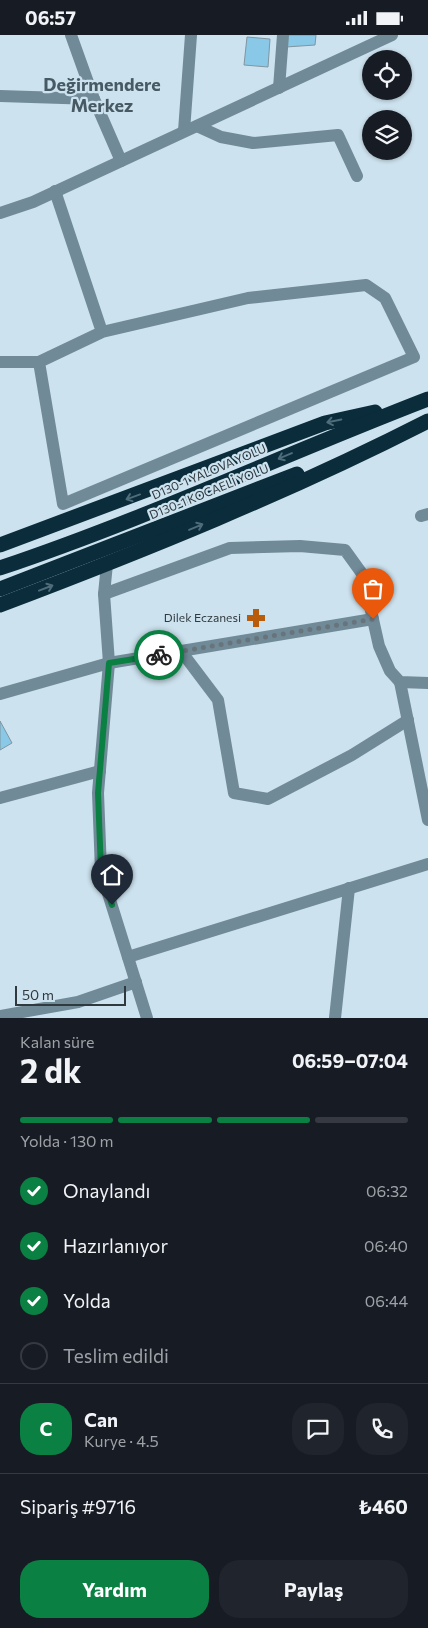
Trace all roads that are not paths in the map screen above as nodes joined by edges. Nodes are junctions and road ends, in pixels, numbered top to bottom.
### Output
1 (71, 35) edge
2 (190, 35) edge
3 (283, 35) edge
4 (361, 35) edge
5 (392, 35) edge
6 (360, 50) junction
7 (279, 88) junction
8 (0, 97) edge
9 (94, 99) junction
10 (197, 126) junction
11 (184, 131) junction
12 (121, 161) junction
13 (357, 176) dead end
14 (55, 191) junction
15 (0, 213) edge
16 (102, 333) junction
17 (0, 362) edge
18 (39, 362) junction
19 (422, 401) edge
20 (428, 421) edge
21 (0, 545) edge
22 (107, 565) junction
23 (0, 568) edge
24 (0, 589) edge
25 (104, 593) junction
26 (0, 605) edge
27 (373, 619) junction
28 (181, 651) junction
29 (109, 663) junction
30 (400, 682) junction
31 (428, 683) edge
32 (0, 693) edge
33 (408, 720) junction
34 (100, 771) junction
35 (0, 798) edge
36 (428, 820) edge
37 (428, 863) edge
38 (349, 888) junction
39 (128, 957) junction
40 (136, 981) junction
41 (0, 1016) edge
42 (147, 1018) edge
43 (335, 1018) edge

1 - 9 street
2 - 11 street
3 - 7 street
4 - 6 street
5 - 6 street
6 - 7 street
7 - 10 street
8 - 9 street
9 - 12 street
10 - 11 street
10 - 13 street
11 - 12 street
12 - 14 street
14 - 15 street
14 - 16 street
16 - 18 street
16 - 18 street
17 - 18 street
19 -> 21 highway
19 -> 23 highway, D130-1 YALOVA YOLU
22 -> 20 highway
20 - 24 highway, D130-1 KOCAELİ YOLU
22 - 25 street
26 -> 22 highway
25 - 27 street
25 - 29 street
27 - 28 street
27 - 30 street
28 - 29 street
28 - 33 street
29 - 32 street
29 - 34 street
30 - 31 street
30 - 33 street
33 - 36 street
34 - 35 street
34 - 39 street
37 - 38 street
38 - 39 street
38 - 43 street
39 - 40 street
40 - 41 street
40 - 42 street

